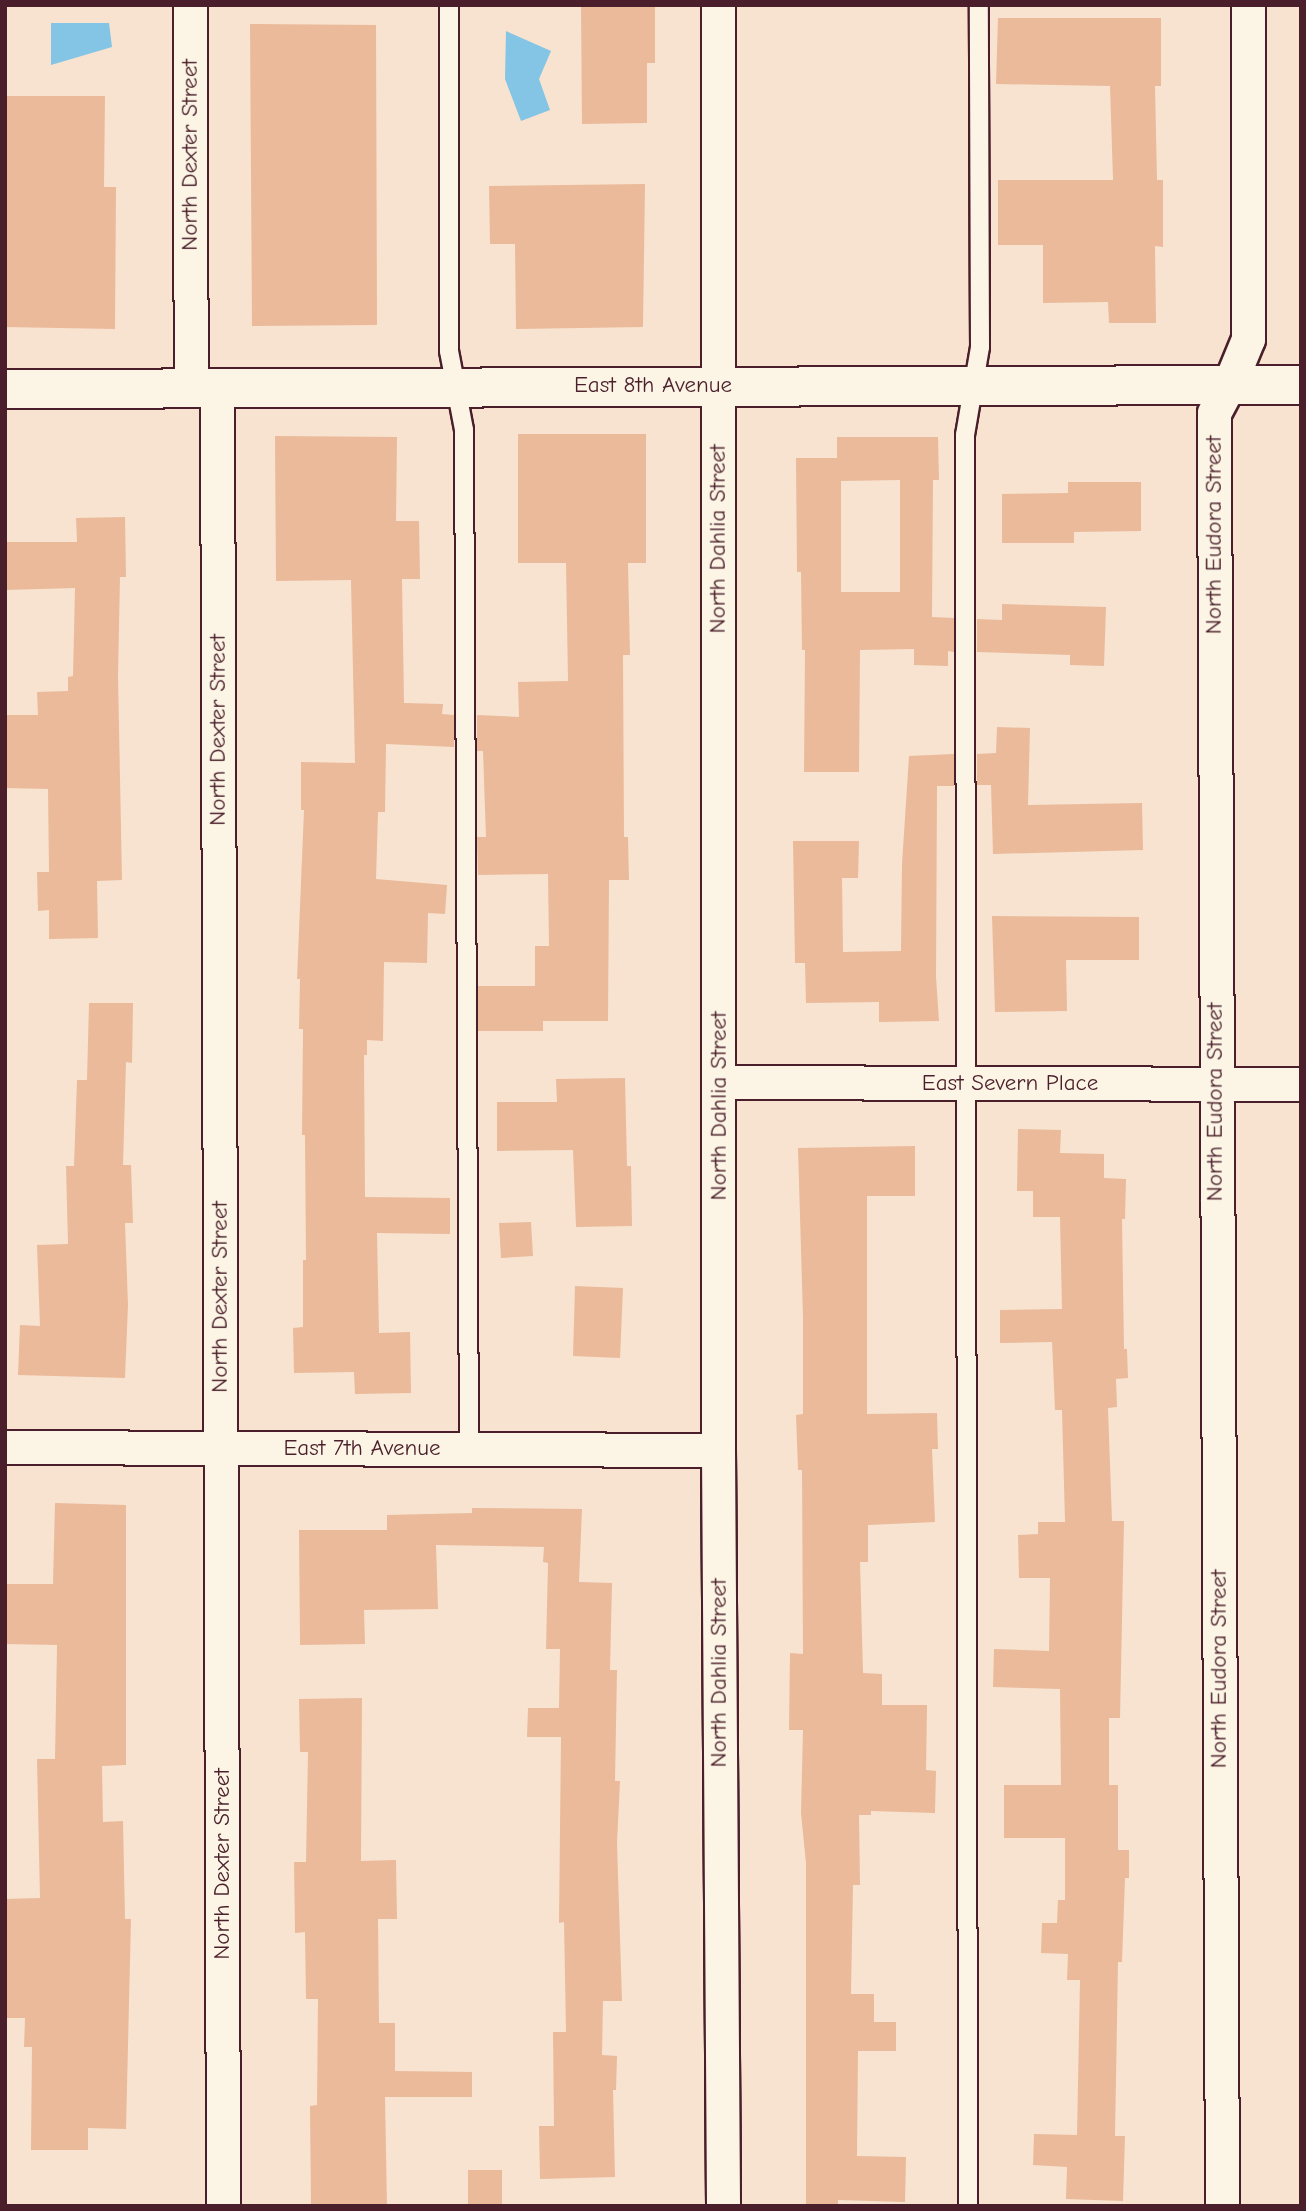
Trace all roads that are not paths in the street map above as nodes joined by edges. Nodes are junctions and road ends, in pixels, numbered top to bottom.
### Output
1 (190, 5) edge
2 (449, 5) edge
3 (718, 5) edge
4 (979, 5) edge
5 (1248, 5) edge
6 (718, 385) junction
7 (975, 385) junction
8 (1229, 385) junction
9 (1301, 385) edge
10 (456, 387) junction
11 (5, 389) edge
12 (204, 389) junction
13 (719, 1083) junction
14 (965, 1083) junction
15 (1215, 1084) junction
16 (1301, 1084) edge
17 (5, 1447) edge
18 (221, 1447) junction
19 (469, 1448) junction
20 (718, 1450) junction
21 (223, 2206) edge
22 (723, 2206) edge
23 (968, 2206) edge
24 (1222, 2206) edge

1 - 12 street, North Dexter Street
2 - 10 lane
3 - 6 street, North Dahlia Street
4 - 7 lane
5 - 8 street, North Eudora Street
6 - 7 street, East 8th Avenue
6 - 10 street, East 8th Avenue
6 - 13 street, North Dahlia Street
7 - 8 street, East 8th Avenue
7 - 14 lane
8 - 9 street, East 8th Avenue
8 - 15 street, North Eudora Street
10 - 12 street, East 8th Avenue
10 - 19 lane
11 - 12 street, East 8th Avenue
12 - 18 street, North Dexter Street
13 - 14 street, East Severn Place
13 - 20 street, North Dahlia Street
14 - 15 street, East Severn Place
14 - 23 lane
15 - 16 street, East Severn Place
15 - 24 street, North Eudora Street
17 - 18 street, East 7th Avenue
18 - 19 street, East 7th Avenue
18 - 21 street, North Dexter Street
19 - 20 street, East 7th Avenue
20 - 22 street, North Dahlia Street

